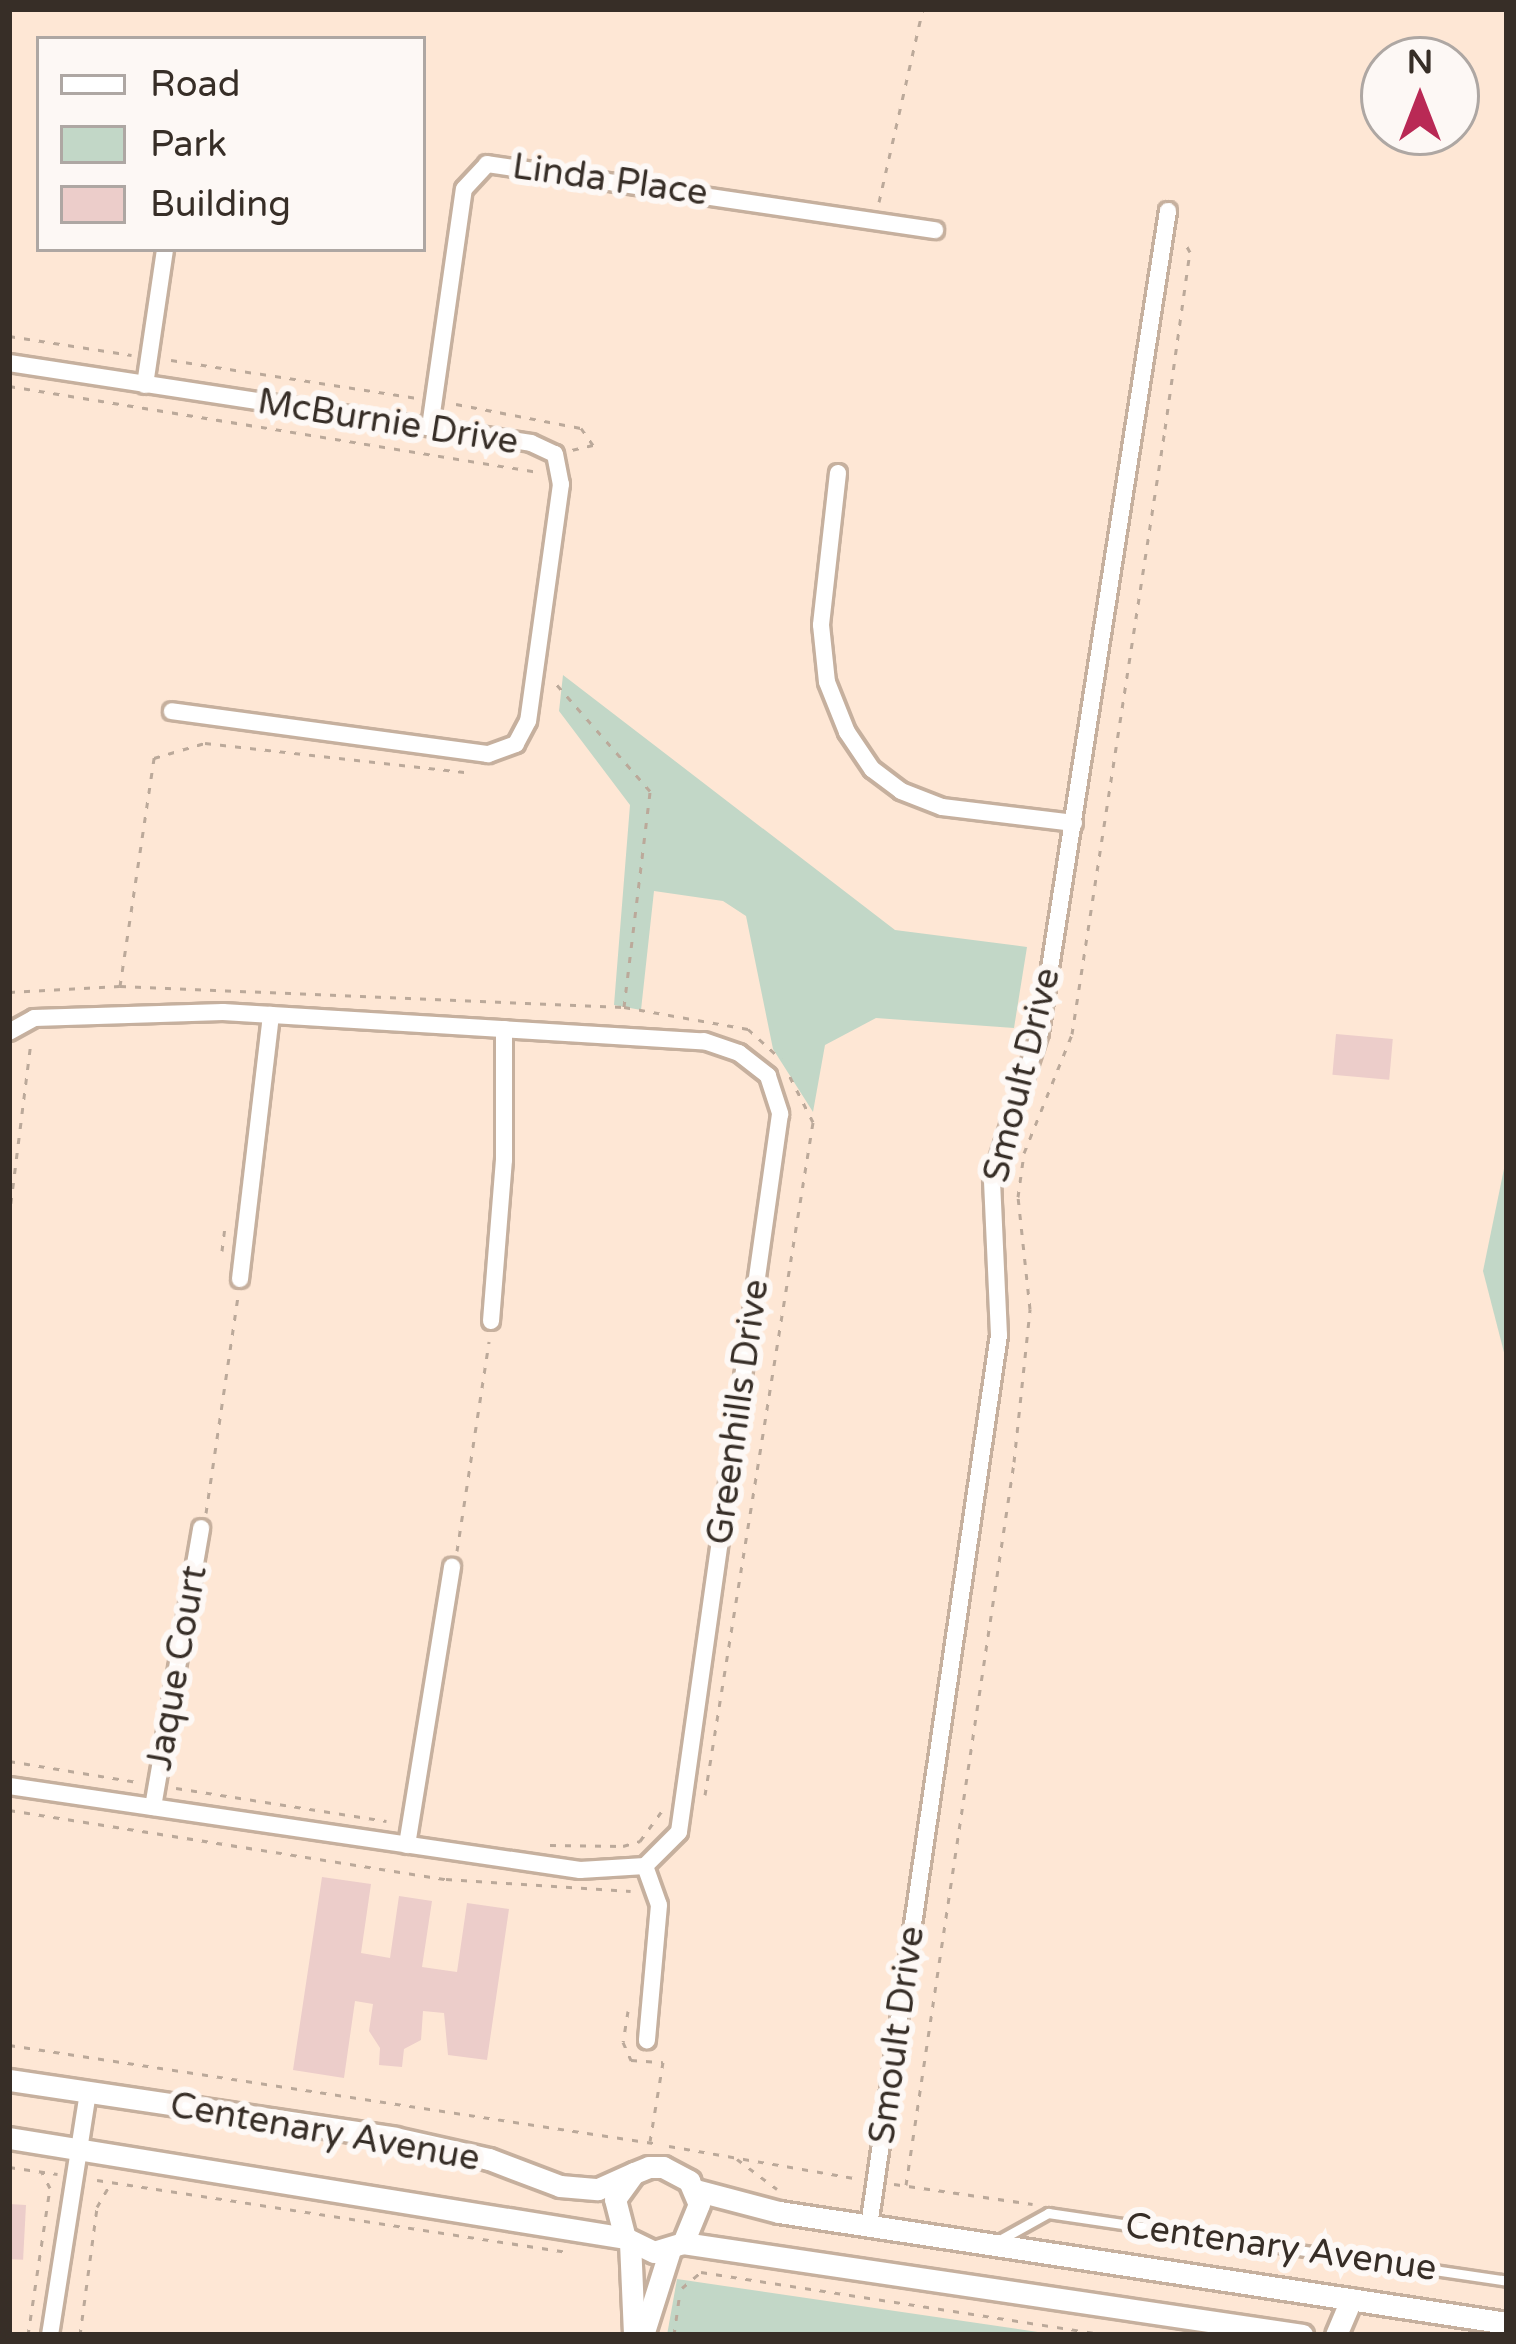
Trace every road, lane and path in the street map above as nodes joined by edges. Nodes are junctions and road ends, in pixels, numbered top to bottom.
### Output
1 (923, 9) edge
2 (1168, 211) joint
3 (874, 220) junction
4 (935, 230) dead end
5 (166, 252) edge
6 (9, 336) edge
7 (149, 357) junction
8 (9, 363) edge
9 (145, 385) junction
10 (9, 386) edge
11 (433, 400) junction
12 (430, 428) junction
13 (555, 454) junction
14 (838, 473) dead end
15 (549, 481) dead end
16 (535, 675) junction
17 (172, 711) dead end
18 (468, 772) dead end
19 (1074, 823) junction
20 (120, 986) junction
21 (225, 990) junction
22 (9, 992) edge
23 (490, 1003) junction
24 (624, 1007) junction
25 (223, 1012) junction
26 (271, 1015) junction
27 (16, 1028) edge
28 (496, 1029) junction
29 (229, 1207) dead end
30 (9, 1218) edge
31 (240, 1279) junction
32 (490, 1321) joint
33 (201, 1528) joint
34 (452, 1567) joint
35 (9, 1761) edge
36 (143, 1769) dead end
37 (129, 1781) junction
38 (156, 1785) junction
39 (9, 1786) edge
40 (684, 1794) junction
41 (152, 1807) junction
42 (9, 1810) edge
43 (392, 1810) dead end
44 (381, 1819) junction
45 (408, 1836) junction
46 (549, 1845) dead end
47 (645, 1866) junction
48 (637, 1891) dead end
49 (631, 2005) dead end
50 (647, 2040) dead end
51 (9, 2045) edge
52 (128, 2062) junction
53 (9, 2080) edge
54 (88, 2092) junction
55 (123, 2098) junction
56 (9, 2138) edge
57 (650, 2142) junction
58 (80, 2148) junction
59 (116, 2153) junction
60 (9, 2167) edge
61 (41, 2172) junction
62 (634, 2173) junction
63 (75, 2177) junction
64 (876, 2181) junction
65 (112, 2182) junction
66 (905, 2185) junction
67 (695, 2190) junction
68 (1048, 2206) dead end
69 (869, 2226) junction
70 (628, 2240) junction
71 (991, 2244) junction
72 (676, 2247) junction
73 (588, 2255) dead end
74 (859, 2269) junction
75 (1507, 2281) edge
76 (655, 2287) junction
77 (681, 2290) junction
78 (1351, 2299) junction
79 (1507, 2323) edge
80 (28, 2335) edge
81 (50, 2335) edge
82 (80, 2335) edge
83 (639, 2335) edge
84 (674, 2335) edge
85 (1108, 2335) edge
86 (1302, 2335) edge
87 (1336, 2335) edge

1 - 3 path
2 - 19 street, Smoult Drive
2 - 66 path
3 - 4 street, Linda Place
3 - 11 street, Linda Place
5 - 7 street
6 - 7 path
7 - 9 street
7 - 11 path
8 - 9 street, McBurnie Drive
9 - 12 street, McBurnie Drive
10 - 15 path
11 - 12 street, Linda Place
11 - 13 path
12 - 13 street, McBurnie Drive
13 - 16 street, McBurnie Drive
14 - 19 street
16 - 17 street, McBurnie Drive
16 - 24 path
18 - 20 path
19 - 64 street, Smoult Drive
20 - 21 path
20 - 22 path
21 - 23 path
21 - 25 path
22 - 27 path
23 - 24 path
23 - 28 path
24 - 40 path
25 - 26 street, Greenhills Drive
25 - 27 street, Greenhills Drive
26 - 28 street, Greenhills Drive
26 - 31 street
27 - 30 path
28 - 32 street
28 - 40 street, Greenhills Drive
29 - 31 path
31 - 33 path
32 - 34 path
33 - 38 street, Jaque Court
34 - 45 street
35 - 37 path
36 - 37 path
37 - 38 path
38 - 41 street, Jaque Court
38 - 44 path
39 - 41 street
40 - 46 path
40 - 47 street, Greenhills Drive
41 - 45 street
42 - 48 path
43 - 44 path
44 - 45 path
45 - 47 street
47 - 50 street
49 - 57 path
51 - 52 path
52 - 55 path
52 - 57 path
53 - 54 street, Centenary Avenue
54 - 55 street, Centenary Avenue
54 - 58 street
55 - 62 street, Centenary Avenue
56 - 58 street, Centenary Avenue
57 - 64 path
58 - 59 street, Centenary Avenue
58 - 63 street
59 - 65 path
59 - 70 street, Centenary Avenue
60 - 61 path
61 - 63 path
61 - 80 path
62 - 67 street
62 - 70 street
63 - 65 path
63 - 81 street
64 - 66 path
64 - 69 street, Smoult Drive
65 - 73 path
65 - 82 path
66 - 68 path
67 - 69 street, Centenary Avenue
67 - 72 street
69 - 71 street, Centenary Avenue
69 - 74 street
70 - 72 street
70 - 83 street
71 - 75 lane, Centenary Avenue
71 - 78 street, Centenary Avenue
72 - 74 street
72 - 76 street
74 - 86 street
76 - 77 path
76 - 83 street
77 - 84 path
77 - 85 path
78 - 79 street, Centenary Avenue
78 - 87 street

